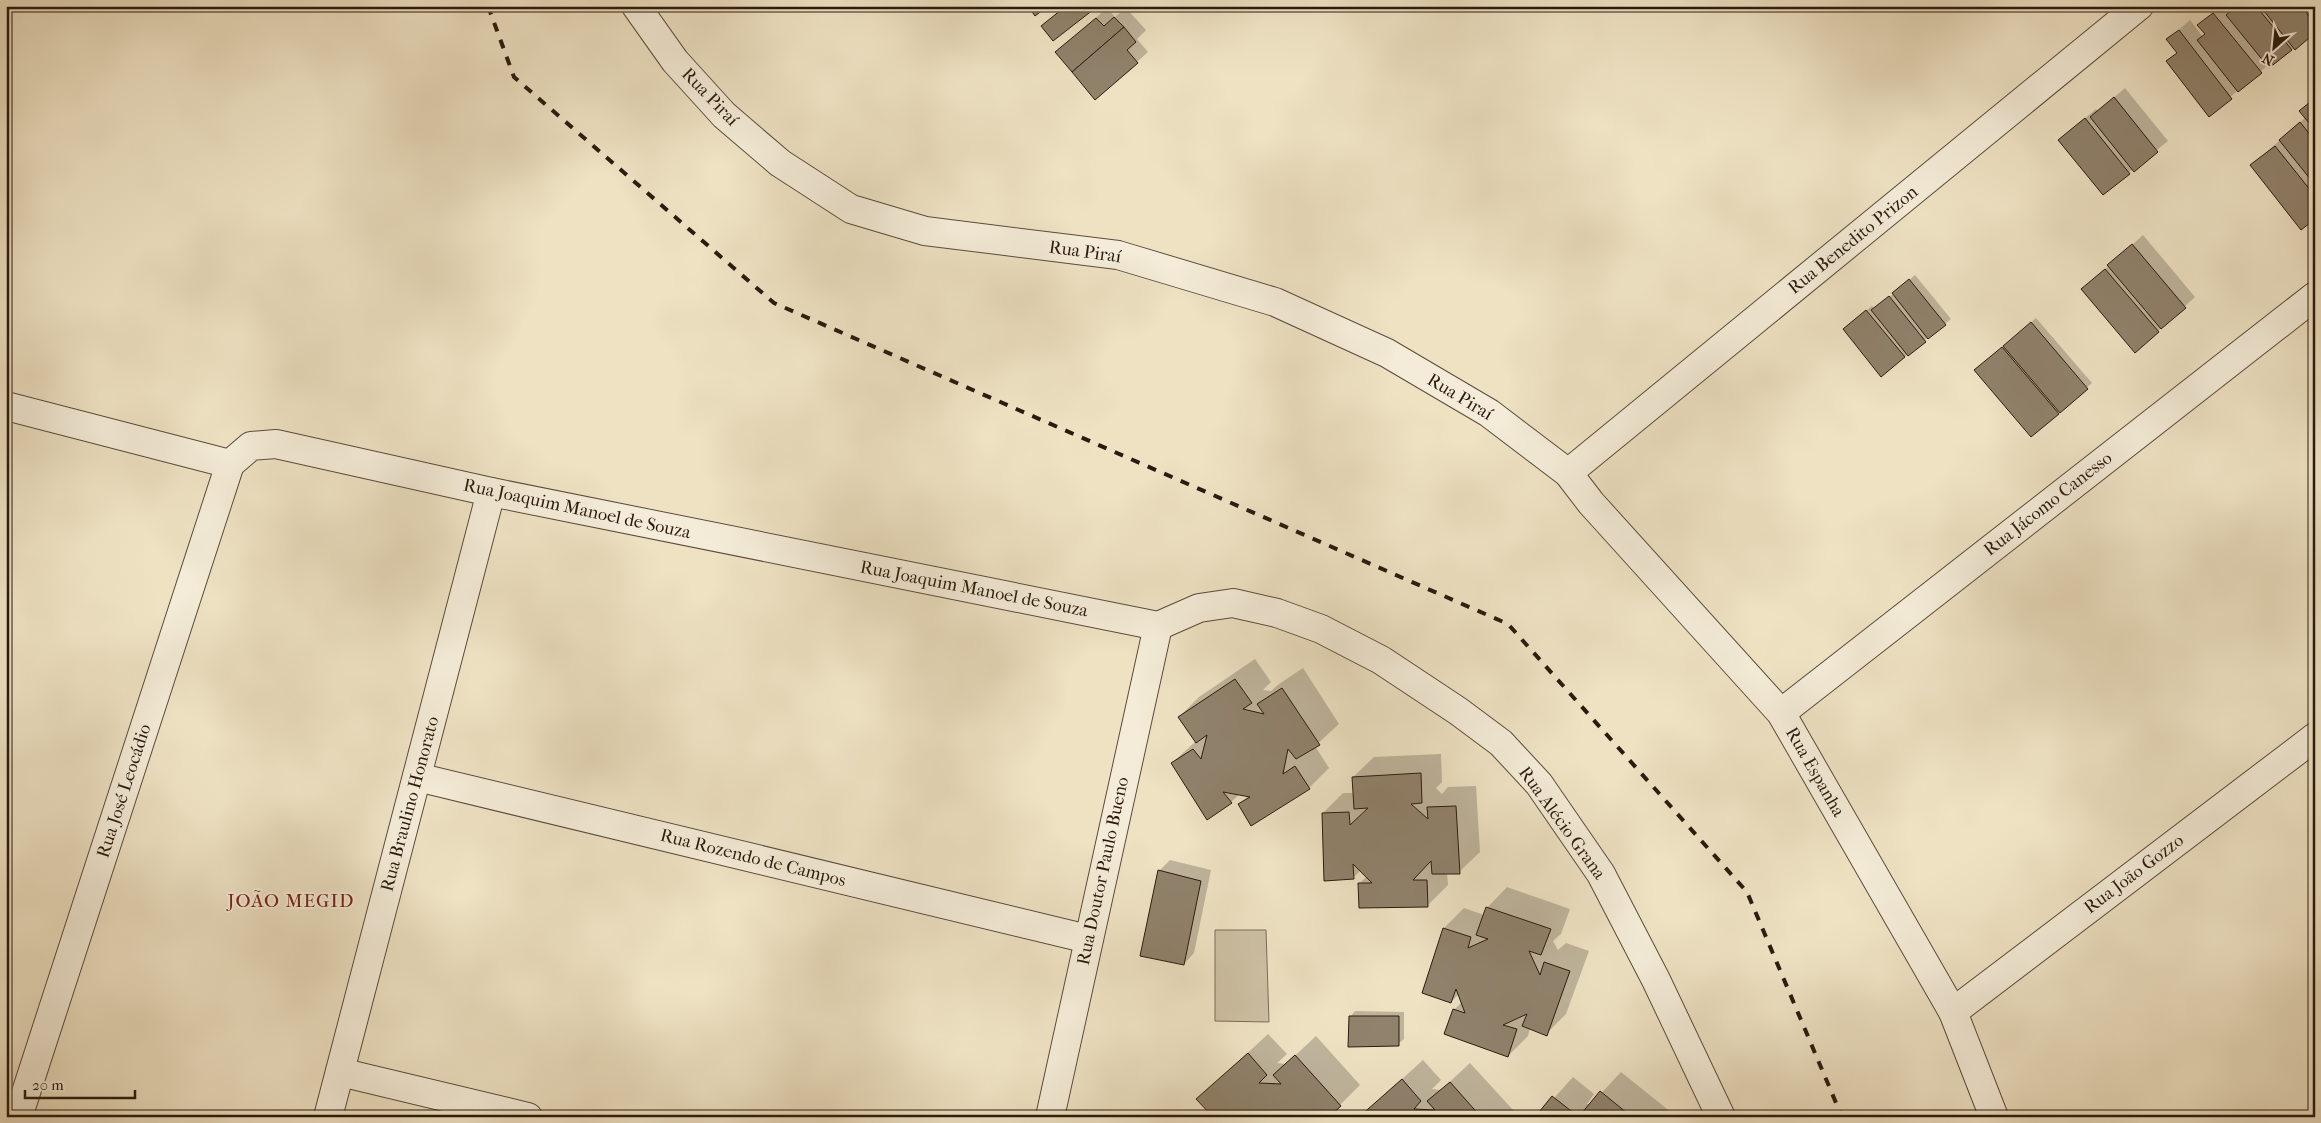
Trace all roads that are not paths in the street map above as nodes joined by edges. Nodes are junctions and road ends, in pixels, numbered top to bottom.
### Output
1 (636, 6) edge
2 (2139, 6) edge
3 (2315, 296) edge
4 (6, 406) edge
5 (230, 464) junction
6 (1568, 473) junction
7 (491, 492) junction
8 (1158, 626) junction
9 (1781, 713) junction
10 (2315, 737) edge
11 (417, 777) junction
12 (1088, 939) junction
13 (1953, 1012) junction
14 (340, 1072) junction
15 (6, 1110) edge
16 (10, 1117) edge
17 (18, 1117) edge
18 (328, 1117) edge
19 (528, 1117) edge
20 (1050, 1117) edge
21 (1721, 1117) edge
22 (1994, 1117) edge

1 - 6 street, Rua Piraí
2 - 6 street, Rua Benedito Prizon
3 - 9 street, Rua Jácomo Canesso
4 - 5 street
5 - 7 street, Rua Joaquim Manoel de Souza
5 - 17 street, Rua José Leocádio
6 - 9 street, Rua Espanha
7 - 8 street, Rua Joaquim Manoel de Souza
7 - 11 street, Rua Braulino Honorato
8 - 12 street, Rua Doutor Paulo Bueno
8 - 21 street, Rua Alécio Grana
9 - 13 street, Rua Espanha
10 - 13 street, Rua João Gozzo
11 - 12 street, Rua Rozendo de Campos
11 - 14 street, Rua Braulino Honorato
12 - 20 street, Rua Doutor Paulo Bueno
13 - 22 street, Rua Espanha
14 - 18 street, Rua Braulino Honorato
14 - 19 street
15 - 16 street

